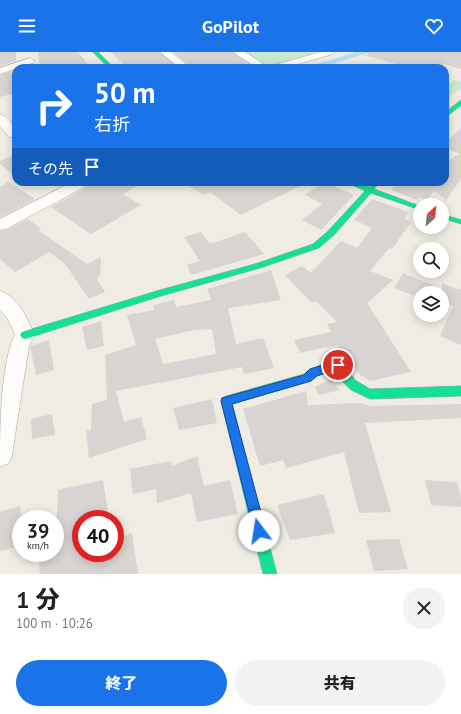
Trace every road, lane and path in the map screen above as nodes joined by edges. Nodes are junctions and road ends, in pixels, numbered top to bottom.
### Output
1 (22, 52) edge
2 (95, 52) edge
3 (165, 52) edge
4 (238, 52) edge
5 (356, 52) edge
6 (322, 53) edge
7 (372, 57) dead end
8 (31, 64) edge
9 (108, 64) edge
10 (181, 64) edge
11 (258, 64) edge
12 (286, 64) edge
13 (12, 69) edge
14 (0, 71) edge
15 (461, 102) edge
16 (449, 112) edge
17 (0, 118) edge
18 (12, 131) edge
19 (12, 134) edge
20 (0, 139) edge
21 (75, 186) edge
22 (360, 186) edge
23 (372, 186) edge
24 (369, 189) junction
25 (413, 205) edge
26 (449, 218) edge
27 (461, 222) edge
28 (0, 225) edge
29 (0, 298) edge
30 (25, 335) junction
31 (461, 390) edge
32 (0, 455) edge
33 (270, 574) edge

1 - 8 street
2 - 9 street
3 - 10 street
4 - 11 street
5 - 7 path
6 - 12 street
13 - 14 street
15 - 16 street
17 - 18 street
19 - 20 street
21 - 28 street
22 - 24 street
23 - 24 street
24 - 25 street
24 - 30 street
26 - 27 street
29 - 30 street
30 - 32 street
31 - 33 street

